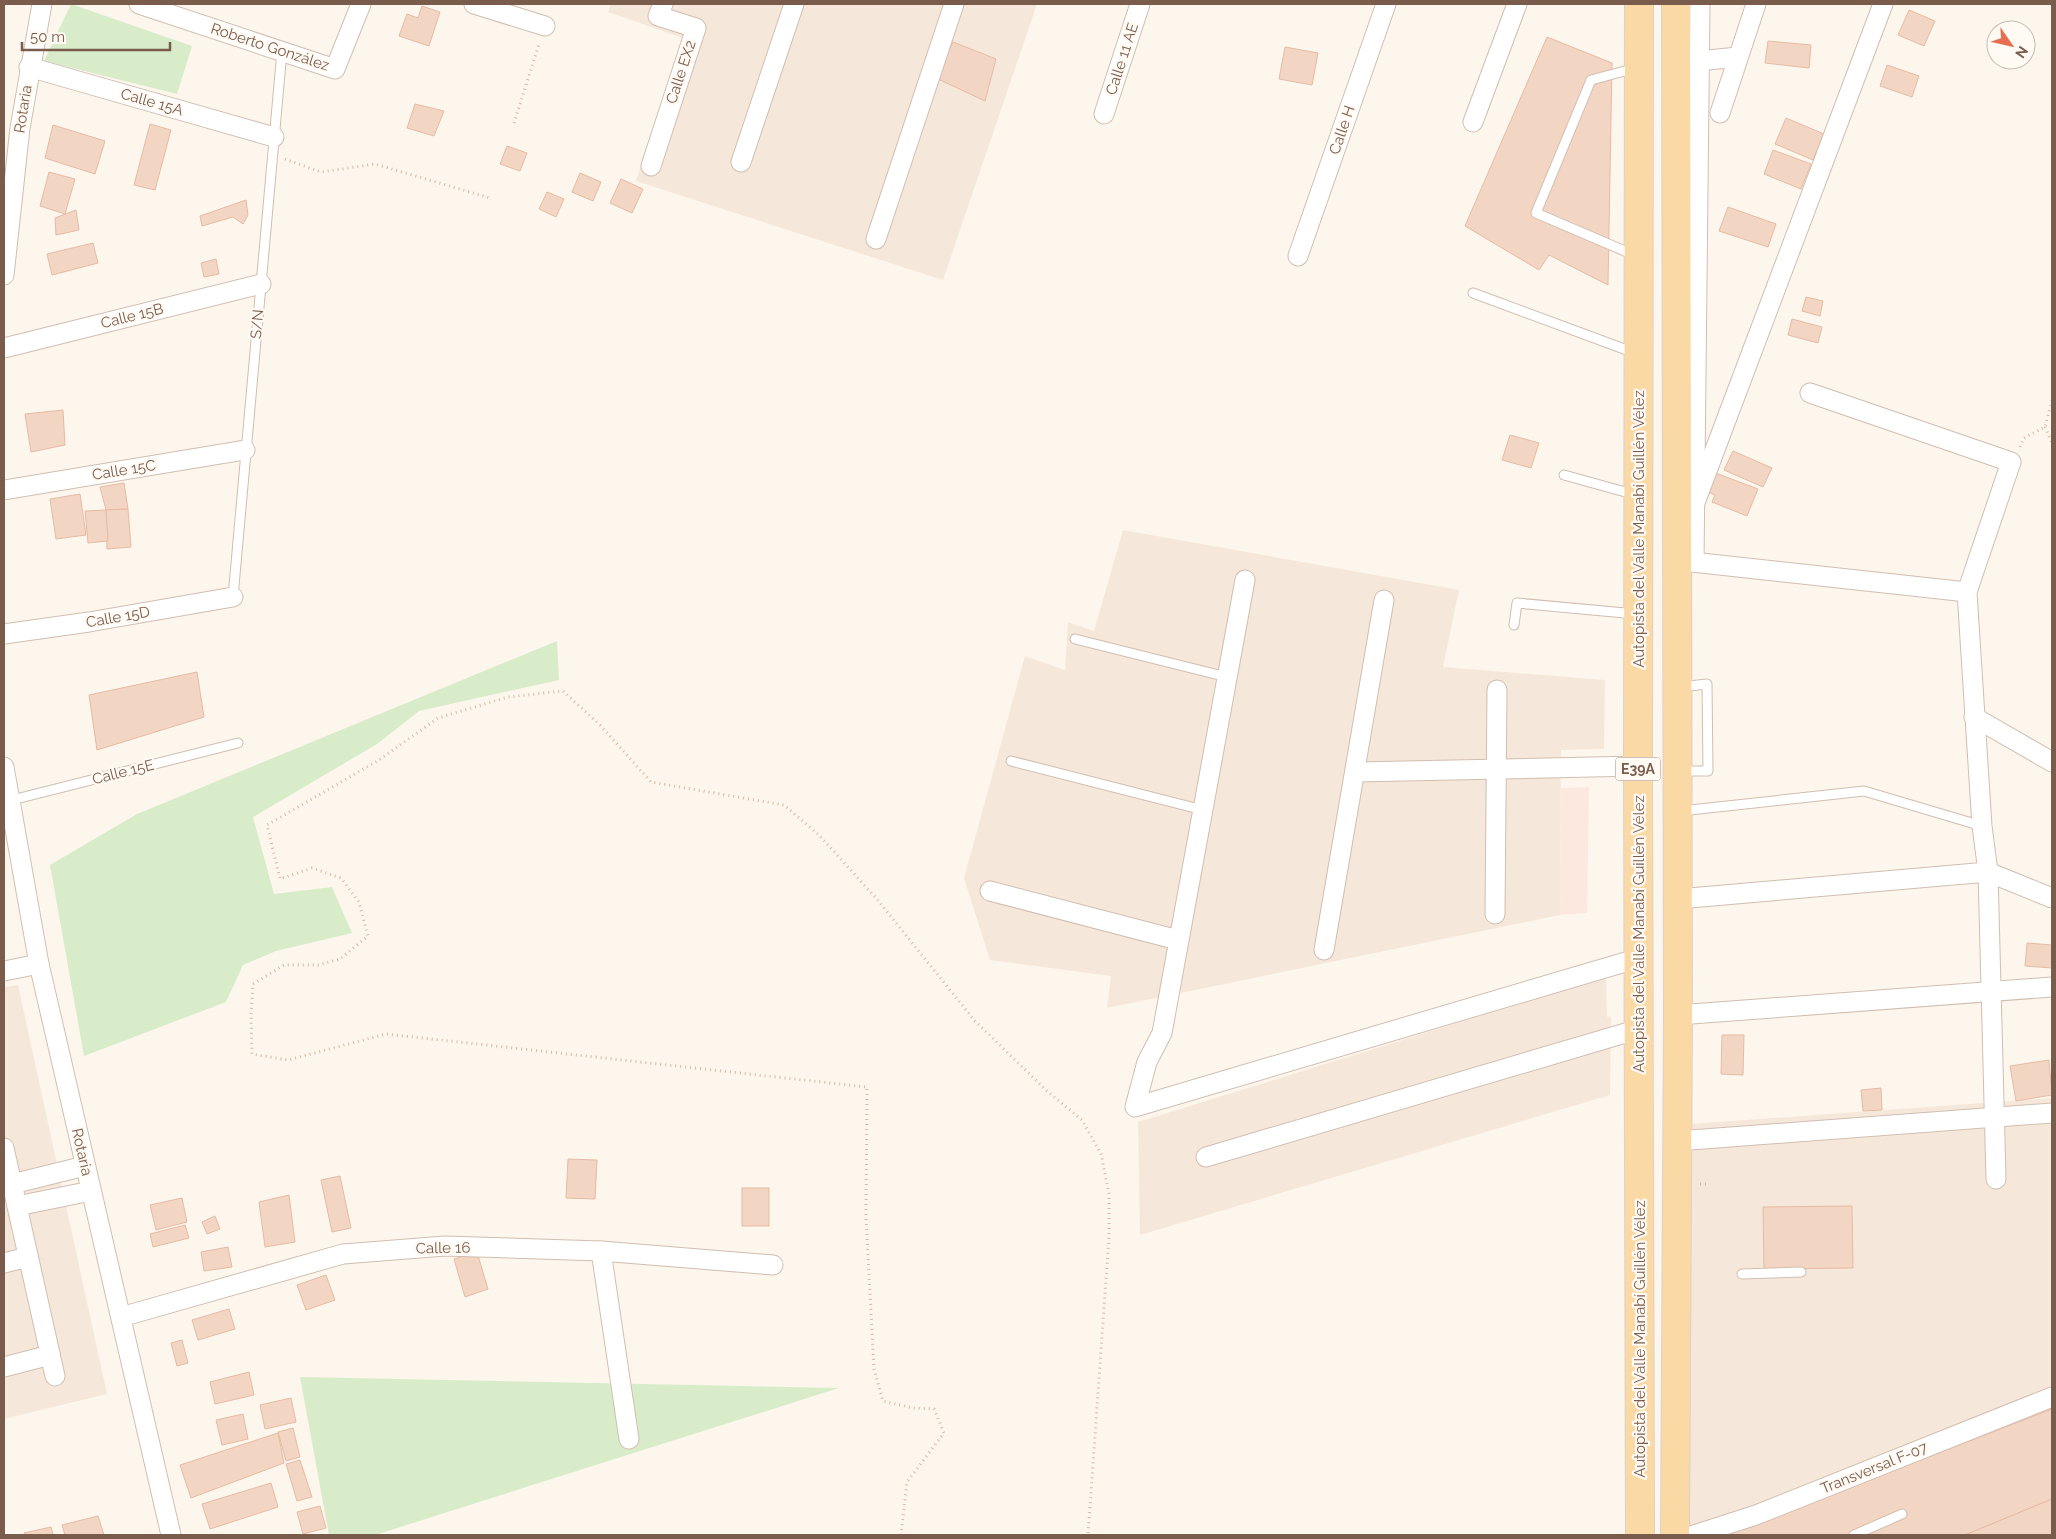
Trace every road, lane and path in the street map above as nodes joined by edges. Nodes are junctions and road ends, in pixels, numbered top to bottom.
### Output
1 (42, 4) edge
2 (139, 4) edge
3 (361, 4) edge
4 (474, 4) edge
5 (662, 4) edge
6 (794, 4) edge
7 (954, 4) edge
8 (1140, 4) edge
9 (1386, 4) edge
10 (1517, 4) edge
11 (1639, 4) edge
12 (1676, 4) edge
13 (1700, 4) edge
14 (1756, 4) edge
15 (1883, 4) edge
16 (545, 26) joint
17 (282, 51) junction
18 (1738, 56) junction
19 (1688, 62) junction
20 (29, 67) junction
21 (1641, 67) junction
22 (1720, 113) dead end
23 (1104, 114) dead end
24 (1473, 122) dead end
25 (514, 123) dead end
26 (273, 146) junction
27 (741, 162) dead end
28 (651, 166) dead end
29 (490, 198) dead end
30 (876, 239) dead end
31 (1298, 256) dead end
32 (1640, 257) junction
33 (4, 275) edge
34 (261, 284) junction
35 (1473, 293) dead end
36 (4, 348) edge
37 (1639, 354) junction
38 (1810, 393) dead end
39 (2052, 400) edge
40 (2046, 427) junction
41 (2052, 443) edge
42 (245, 450) junction
43 (2011, 462) junction
44 (1564, 475) dead end
45 (4, 490) edge
46 (1639, 495) junction
47 (1696, 500) junction
48 (1683, 554) junction
49 (1245, 580) dead end
50 (1967, 592) junction
51 (233, 597) joint
52 (1384, 600) dead end
53 (1639, 614) junction
54 (1514, 626) dead end
55 (4, 634) edge
56 (1075, 639) dead end
57 (1227, 677) junction
58 (1497, 690) dead end
59 (1974, 717) junction
60 (238, 743) dead end
61 (1011, 761) dead end
62 (2052, 762) edge
63 (1638, 766) junction
64 (4, 767) edge
65 (1496, 770) junction
66 (1356, 772) junction
67 (6, 800) edge
68 (1203, 810) junction
69 (1678, 812) junction
70 (1982, 826) junction
71 (1988, 872) junction
72 (990, 891) dead end
73 (2052, 898) edge
74 (1678, 899) junction
75 (1495, 914) dead end
76 (1178, 940) junction
77 (1324, 950) dead end
78 (1639, 958) junction
79 (39, 964) junction
80 (4, 971) edge
81 (2052, 987) edge
82 (1991, 992) junction
83 (1678, 1015) junction
84 (1639, 1029) junction
85 (1677, 1096) junction
86 (1640, 1097) junction
87 (2052, 1113) edge
88 (1994, 1116) junction
89 (1677, 1141) junction
90 (4, 1148) edge
91 (1206, 1156) dead end
92 (85, 1166) junction
93 (1996, 1179) dead end
94 (12, 1184) junction
95 (91, 1191) junction
96 (17, 1206) junction
97 (601, 1251) junction
98 (28, 1257) junction
99 (4, 1263) edge
100 (773, 1265) dead end
101 (1801, 1272) dead end
102 (1742, 1274) dead end
103 (121, 1317) junction
104 (50, 1355) junction
105 (4, 1366) edge
106 (55, 1376) dead end
107 (2052, 1396) edge
108 (629, 1439) dead end
109 (1902, 1514) dead end
110 (171, 1535) edge
111 (902, 1535) edge
112 (1088, 1535) edge
113 (1640, 1535) edge
114 (1675, 1535) edge
115 (1694, 1535) edge
116 (1854, 1535) edge

1 - 20 street, Rotaria
2 - 17 street, Roberto González
3 - 17 street, Roberto González
4 - 16 street
5 - 28 street, Calle EX2
6 - 27 street
7 - 30 street
8 - 23 street, Calle 11 AE
9 - 31 street, Calle H
10 - 24 street
11 - 21 main road, Autopista del Valle Manabí Guillén Vélez / E39A
12 - 19 main road, E39A
13 - 19 street
14 - 18 street
15 - 47 street
16 - 25 path
17 - 26 lane, S/N
18 - 19 street
18 - 22 street
19 - 47 street
19 - 48 main road, E39A
20 - 26 street, Calle 15A
20 - 33 street, Rotaria
21 - 32 main road, Autopista del Valle Manabí Guillén Vélez / E39A
21 - 32 lane
26 - 29 path
26 - 34 lane, S/N
32 - 37 main road, Autopista del Valle Manabí Guillén Vélez / E39A
34 - 36 street, Calle 15B
34 - 42 lane, S/N
35 - 37 lane
37 - 46 main road, Autopista del Valle Manabí Guillén Vélez / E39A
38 - 43 street
39 - 40 path
40 - 41 path
40 - 43 path
42 - 45 street, Calle 15C
42 - 51 lane, S/N
43 - 50 street
44 - 46 lane
46 - 53 main road, Autopista del Valle Manabí Guillén Vélez / E39A
47 - 48 street
47 - 48 street
48 - 50 street
48 - 69 main road, E39A
49 - 57 street
50 - 59 street
51 - 55 street, Calle 15D
52 - 66 street
53 - 54 lane
53 - 63 main road, Autopista del Valle Manabí Guillén Vélez / E39A
56 - 57 lane
57 - 68 street
58 - 65 street
59 - 62 street
59 - 70 street
60 - 67 lane, Calle 15E
61 - 68 lane
63 - 65 street
63 - 78 main road, Autopista del Valle Manabí Guillén Vélez / E39A
64 - 67 street, Rotaria
65 - 66 street
65 - 75 street
66 - 77 street
67 - 79 street, Rotaria
68 - 76 street
69 - 70 lane
69 - 74 main road, E39A
70 - 71 street
71 - 73 street
71 - 74 street
71 - 82 street
72 - 76 street
74 - 83 main road, E39A
76 - 78 street
78 - 84 main road, Autopista del Valle Manabí Guillén Vélez / E39A
79 - 80 street
79 - 92 street, Rotaria
81 - 82 street
82 - 83 street
82 - 88 street
83 - 85 main road, E39A
84 - 86 main road, Autopista del Valle Manabí Guillén Vélez / E39A
84 - 91 street
85 - 86 main road
85 - 89 main road, E39A
86 - 113 main road, Autopista del Valle Manabí Guillén Vélez / E39A
87 - 88 street
88 - 89 street
88 - 93 street
89 - 114 main road, E39A
90 - 94 street
92 - 94 street
92 - 95 street, Rotaria
94 - 96 street
95 - 96 street
95 - 103 street, Rotaria
96 - 98 street
97 - 100 street, Calle 16
97 - 103 street, Calle 16
97 - 108 street
98 - 99 street
98 - 104 street
101 - 102 lane
103 - 110 street, Rotaria
104 - 105 street
104 - 106 street
107 - 115 street, Transversal F-07
109 - 116 lane
111 - 112 path

